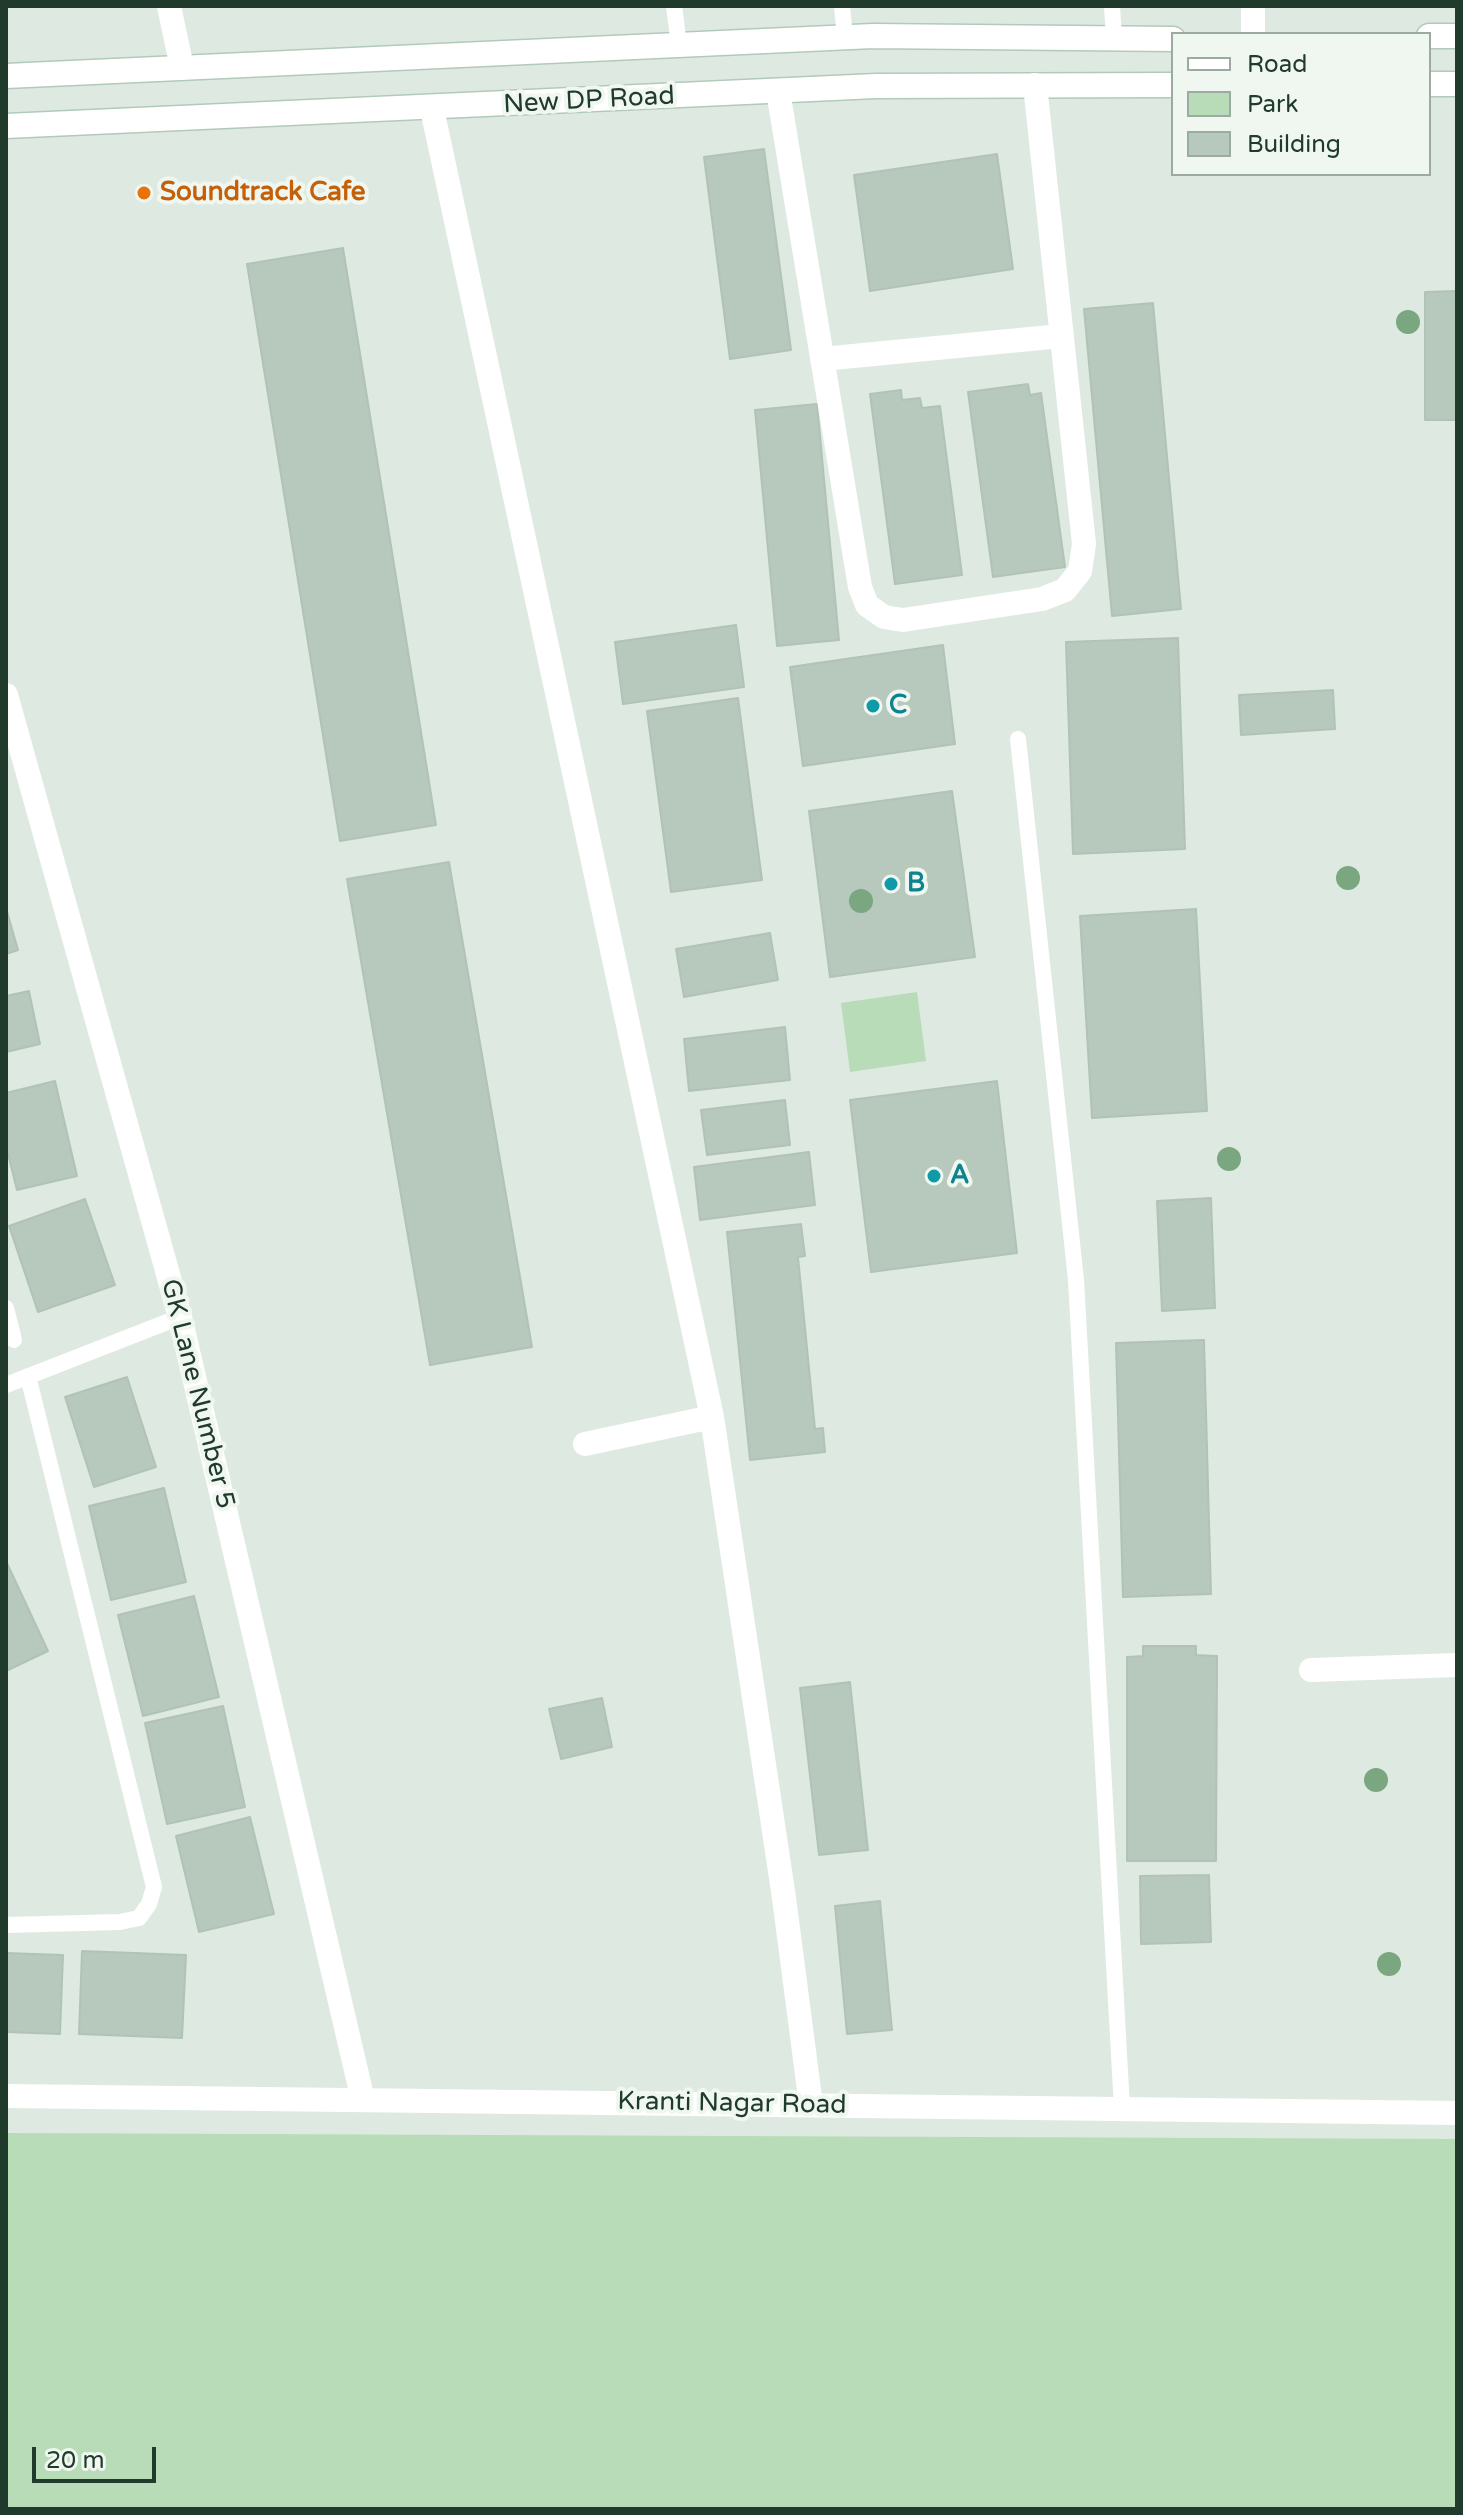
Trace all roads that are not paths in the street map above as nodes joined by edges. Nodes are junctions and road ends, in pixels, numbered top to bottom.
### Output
1 (169, 6) edge
2 (674, 6) edge
3 (842, 6) edge
4 (1112, 6) edge
5 (1253, 6) edge
6 (1253, 32) edge
7 (1431, 36) edge
8 (1457, 36) edge
9 (845, 37) junction
10 (1114, 39) junction
11 (1171, 39) edge
12 (679, 45) junction
13 (182, 68) junction
14 (6, 76) edge
15 (1431, 84) edge
16 (1457, 84) edge
17 (1035, 85) junction
18 (1171, 85) edge
19 (778, 91) junction
20 (432, 109) junction
21 (6, 126) edge
22 (1061, 336) junction
23 (822, 359) junction
24 (6, 695) edge
25 (1018, 739) dead end
26 (6, 1308) edge
27 (180, 1317) junction
28 (14, 1340) dead end
29 (28, 1376) junction
30 (6, 1385) edge
31 (712, 1417) junction
32 (585, 1444) dead end
33 (1457, 1665) edge
34 (1311, 1670) dead end
35 (6, 1925) edge
36 (6, 2096) edge
37 (363, 2100) junction
38 (811, 2105) junction
39 (1122, 2108) junction
40 (1457, 2113) edge

1 - 13 street
2 - 12 lane
3 - 9 lane
4 - 10 lane
5 - 6 street
7 - 8 street
9 - 10 street, New DP Road
9 - 12 street, New DP Road
10 - 11 street, New DP Road
12 - 13 street, New DP Road
13 - 14 street, New DP Road
15 - 16 street
17 - 18 street, New DP Road
17 - 19 street, New DP Road
17 - 22 street
19 - 20 street, New DP Road
19 - 23 street
20 - 21 street, New DP Road
20 - 31 street
22 - 23 street
22 - 23 street
24 - 27 street, GK Lane Number 5
25 - 39 lane
26 - 28 lane
27 - 29 lane
27 - 37 street, GK Lane Number 5
29 - 30 lane
29 - 35 lane
31 - 32 street
31 - 38 street
33 - 34 street
36 - 37 street, Kranti Nagar Road
37 - 38 street, Kranti Nagar Road
38 - 39 street, Kranti Nagar Road
39 - 40 street, Kranti Nagar Road

